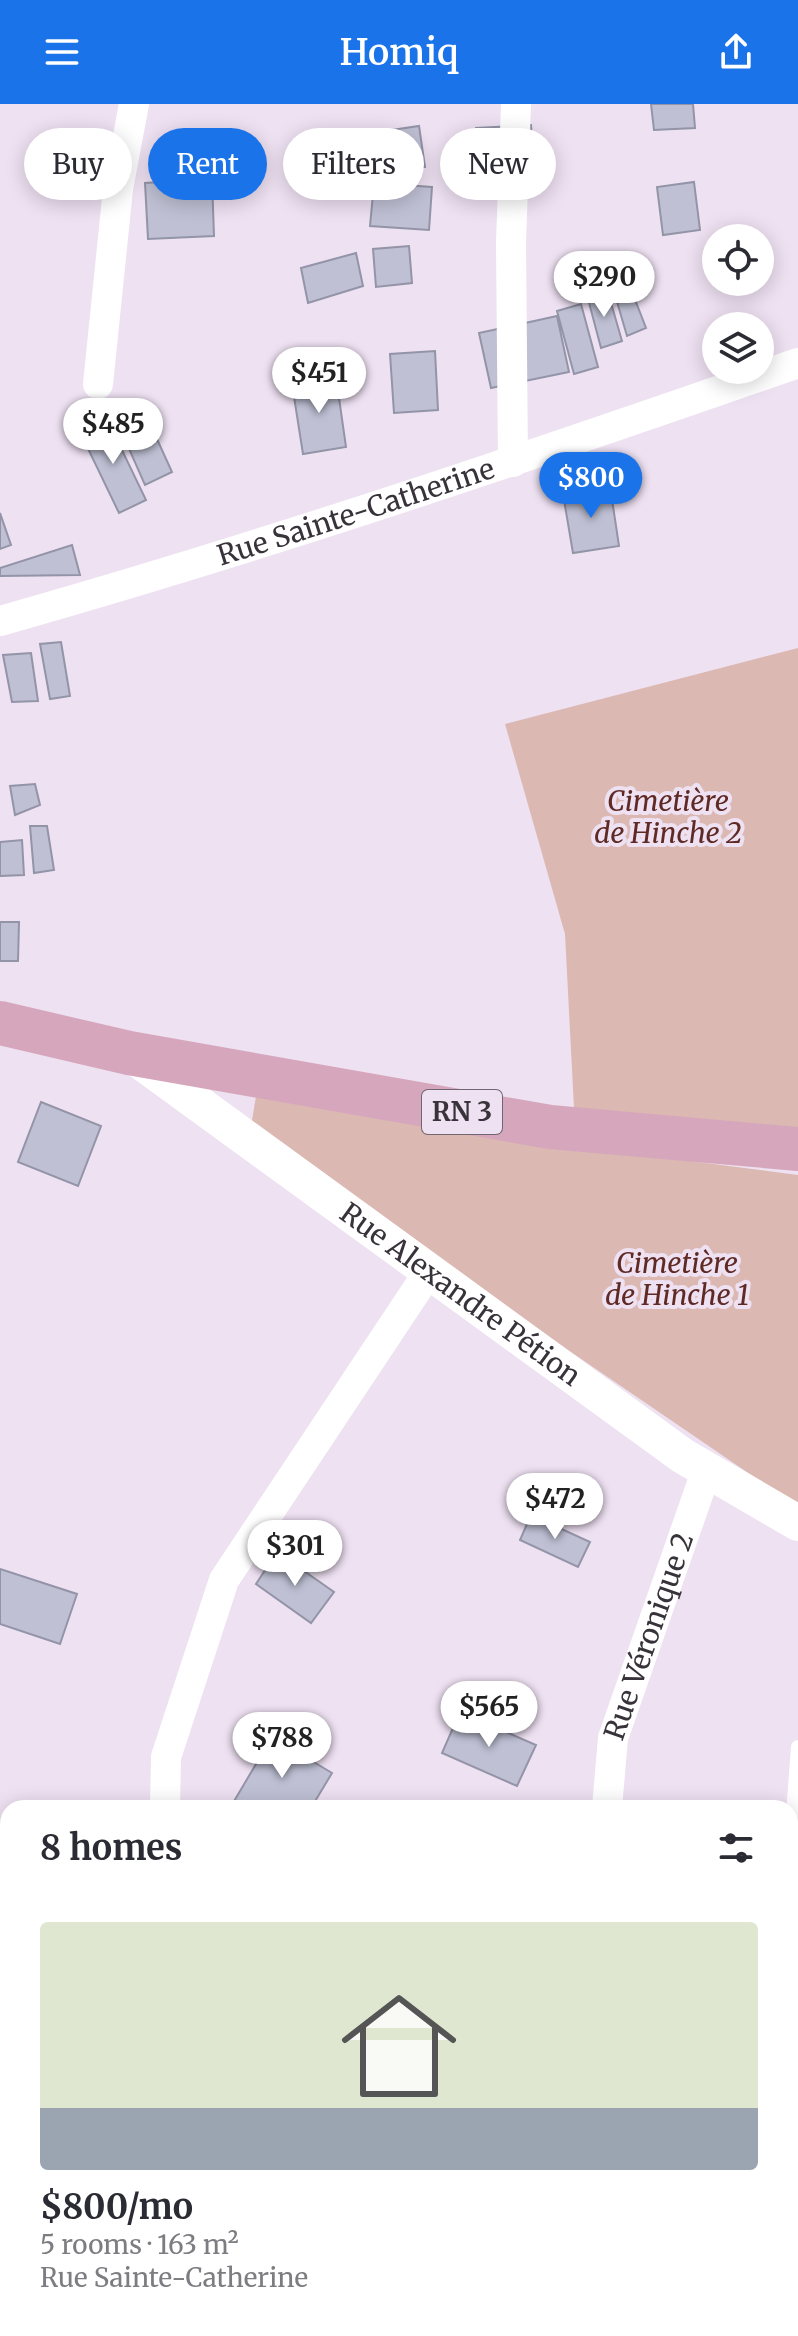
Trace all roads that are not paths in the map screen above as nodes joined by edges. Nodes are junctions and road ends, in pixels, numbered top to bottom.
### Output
1 (134, 104) edge
2 (516, 104) edge
3 (798, 363) edge
4 (98, 384) dead end
5 (513, 462) junction
6 (0, 621) edge
7 (0, 1023) edge
8 (129, 1053) junction
9 (798, 1149) edge
10 (430, 1270) junction
11 (707, 1469) junction
12 (798, 1523) edge
13 (798, 1747) edge
14 (165, 1800) edge
15 (608, 1800) edge
16 (794, 1800) edge

1 - 4 street
2 - 5 street
3 - 5 street, Rue Sainte-Catherine
5 - 6 street, Rue Sainte-Catherine
7 - 8 main road, RN 3
8 - 9 main road, RN 3
8 - 10 street, Rue Alexandre Pétion
10 - 11 street, Rue Alexandre Pétion
10 - 14 street
11 - 12 street, Rue Alexandre Pétion
11 - 15 street, Rue Véronique 2
13 - 16 lane

